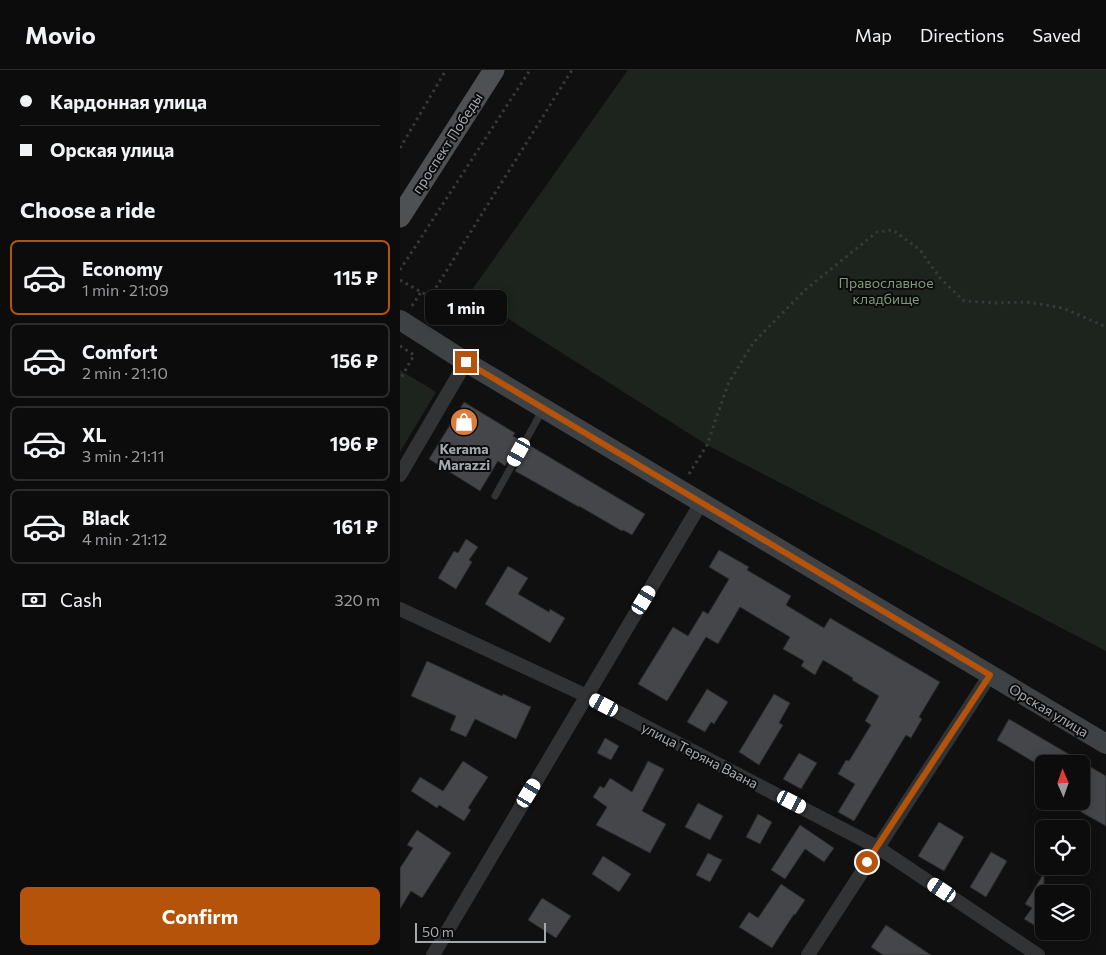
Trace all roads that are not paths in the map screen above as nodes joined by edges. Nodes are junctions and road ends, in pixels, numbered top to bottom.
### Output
1 (494, 70) edge
2 (400, 217) edge
3 (400, 320) edge
4 (466, 362) junction
5 (544, 408) junction
6 (400, 475) edge
7 (495, 496) dead end
8 (701, 503) junction
9 (400, 609) edge
10 (990, 675) junction
11 (587, 696) junction
12 (1106, 744) edge
13 (877, 847) junction
14 (433, 955) edge
15 (808, 955) edge
16 (1038, 955) edge

1 - 2 main road, проспект Победы
3 - 4 main road, Орская улица
4 - 5 main road, Орская улица
4 - 6 street
5 - 7 lane
5 - 8 main road, Орская улица
8 - 10 main road, Орская улица
8 - 11 street
9 - 11 street, улица Теряна Ваана
10 - 12 main road, Орская улица
10 - 13 street
11 - 13 street, улица Теряна Ваана
11 - 14 street
13 - 15 street
13 - 16 street, улица Теряна Ваана

